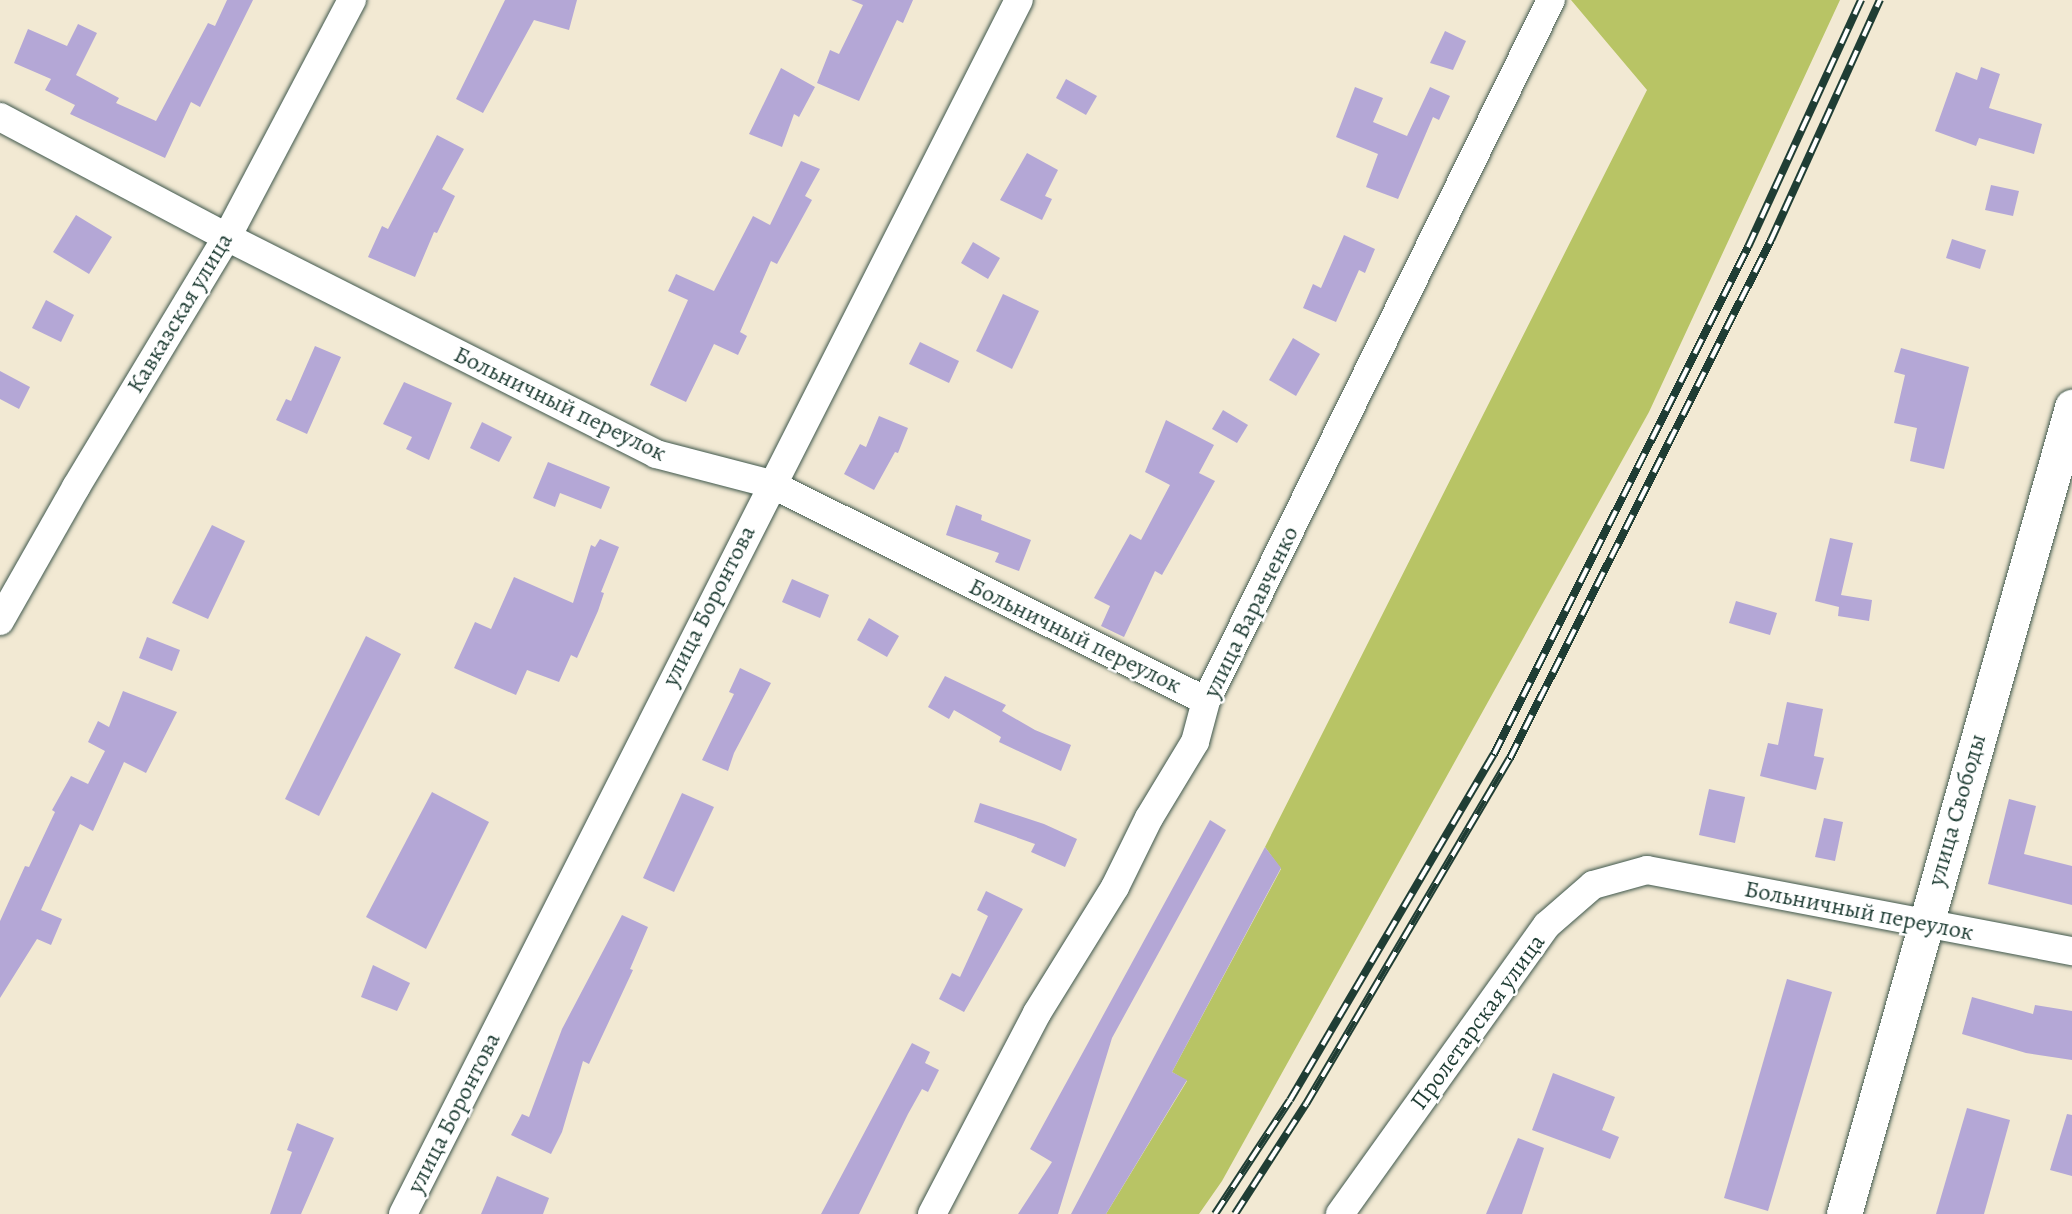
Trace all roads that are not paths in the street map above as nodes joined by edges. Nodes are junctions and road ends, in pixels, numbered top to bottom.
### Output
1 (352, 0) edge
2 (1018, 0) edge
3 (1551, 0) edge
4 (0, 117) edge
5 (227, 237) junction
6 (2072, 407) edge
7 (771, 484) junction
8 (0, 621) edge
9 (1206, 701) junction
10 (1647, 870) joint
11 (1924, 925) junction
12 (2072, 951) edge
13 (403, 1214) edge
14 (932, 1214) edge
15 (1340, 1214) edge
16 (1844, 1214) edge

1 - 5 street, Кавказская улица
2 - 7 street, улица Боронтова
3 - 9 street, улица Варавченко
4 - 5 street, Больничный переулок
5 - 7 street, Больничный переулок
5 - 8 street, Кавказская улица
6 - 11 main road, улица Свободы
7 - 9 street, Больничный переулок
7 - 13 street, улица Боронтова
9 - 14 street, улица Варавченко
10 - 11 street, Больничный переулок
10 - 15 street, Пролетарская улица
11 - 12 street, Больничный переулок
11 - 16 main road, улица Свободы

